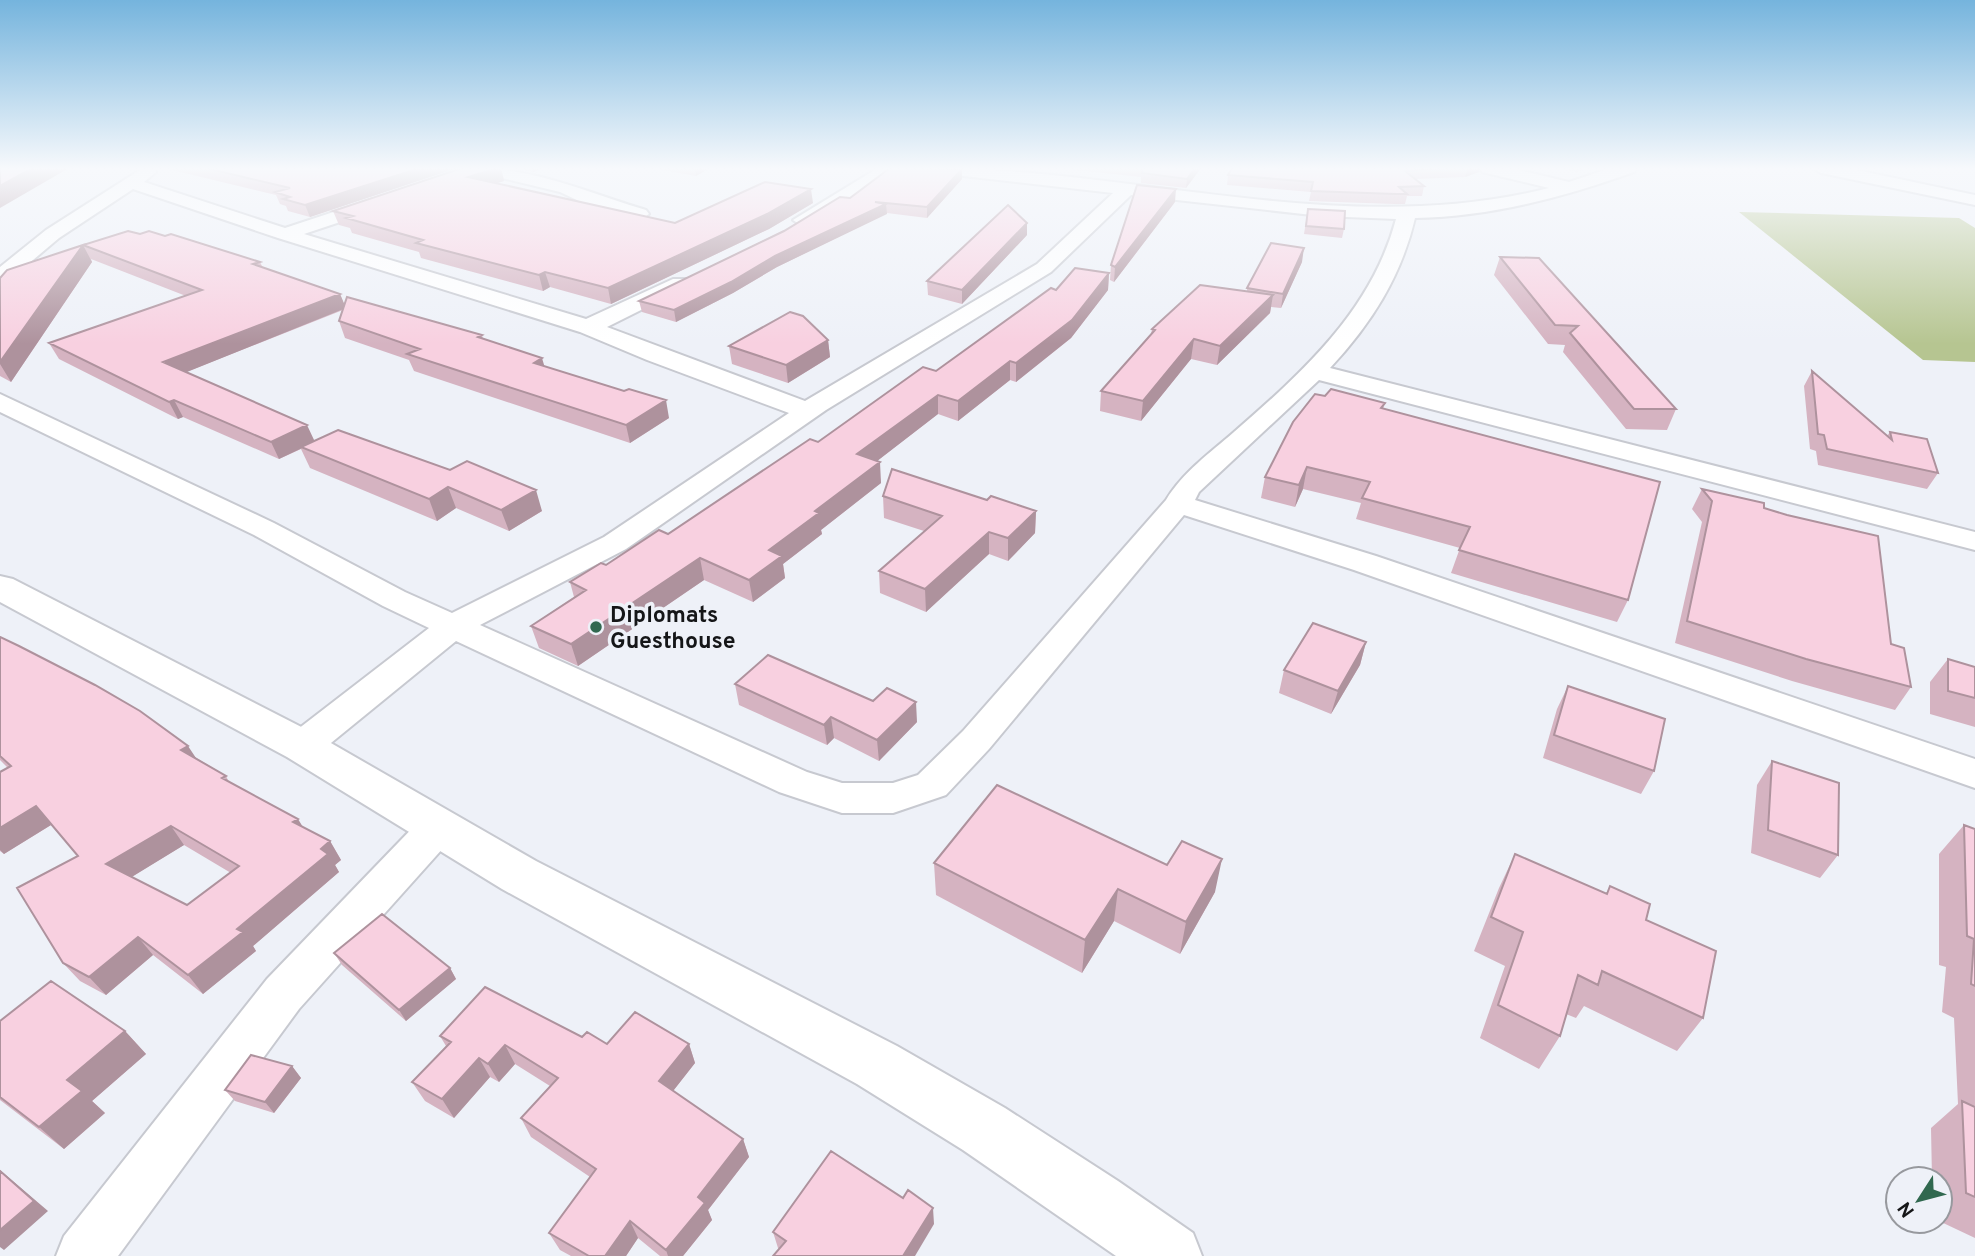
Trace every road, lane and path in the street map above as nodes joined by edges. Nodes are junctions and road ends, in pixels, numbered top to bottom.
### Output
1 (61, 227) edge
2 (263, 227) edge
3 (307, 227) edge
4 (793, 227) edge
5 (1087, 227) edge
6 (1403, 227) edge
7 (789, 229) edge
8 (285, 234) junction
9 (696, 276) edge
10 (0, 278) edge
11 (588, 327) junction
12 (1312, 372) junction
13 (0, 402) edge
14 (808, 411) junction
15 (1178, 504) junction
16 (1975, 541) edge
17 (0, 587) edge
18 (454, 625) junction
19 (302, 747) junction
20 (1975, 774) edge
21 (439, 826) junction
22 (84, 1256) edge
23 (1170, 1256) edge

1 - 10 street
2 - 8 street
3 - 8 street
4 - 7 street
5 - 14 street
6 - 12 street
8 - 11 street
9 - 11 street
11 - 14 street
12 - 15 street
12 - 16 street
13 - 18 street
14 - 18 street
15 - 18 street
15 - 20 street
17 - 19 street
18 - 19 street
19 - 21 street
21 - 22 street
21 - 23 street

